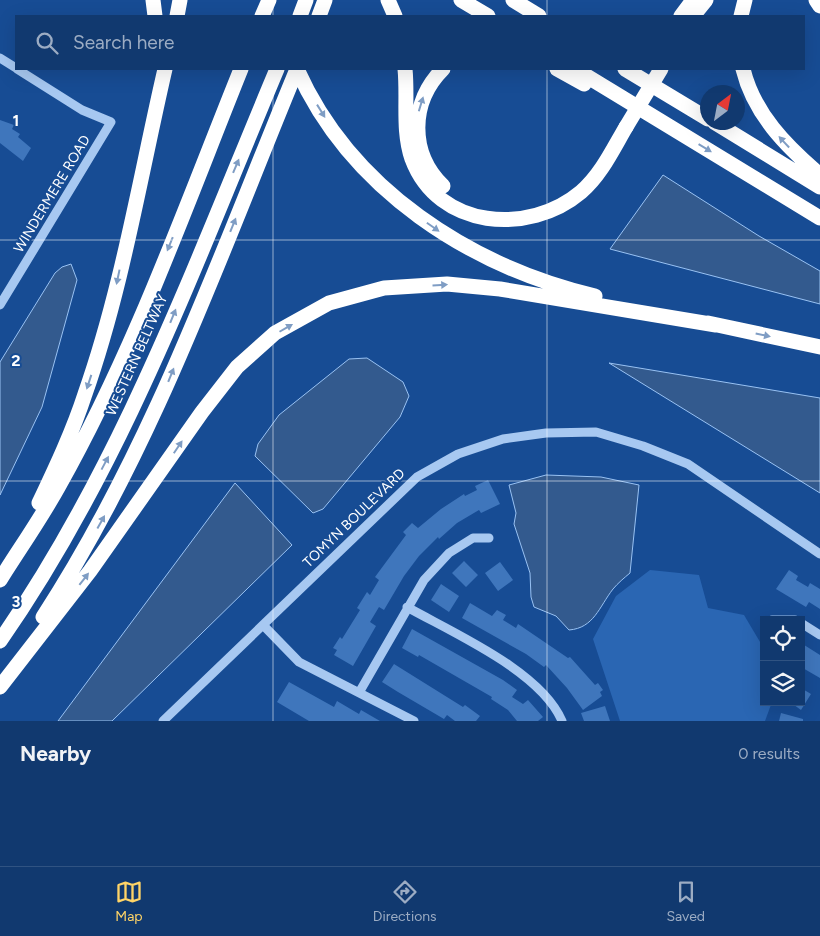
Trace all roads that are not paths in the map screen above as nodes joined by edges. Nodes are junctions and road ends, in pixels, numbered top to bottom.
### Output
1 (153, 0) edge
2 (270, 0) edge
3 (306, 0) edge
4 (326, 0) edge
5 (388, 0) edge
6 (461, 0) edge
7 (513, 0) edge
8 (693, 0) edge
9 (706, 0) edge
10 (745, 0) edge
11 (816, 0) edge
12 (820, 6) edge
13 (156, 15) edge
14 (262, 15) edge
15 (276, 15) edge
16 (300, 15) edge
17 (319, 15) edge
18 (395, 15) edge
19 (486, 15) edge
20 (537, 15) edge
21 (682, 15) edge
22 (694, 15) edge
23 (740, 15) edge
24 (0, 58) edge
25 (15, 68) edge
26 (19, 70) edge
27 (156, 70) edge
28 (165, 70) edge
29 (241, 70) edge
30 (277, 70) edge
31 (297, 70) edge
32 (298, 70) edge
33 (405, 70) edge
34 (442, 70) edge
35 (559, 70) edge
36 (577, 70) edge
37 (627, 70) edge
38 (649, 70) edge
39 (660, 70) edge
40 (743, 70) edge
41 (700, 114) edge
42 (664, 122) junction
43 (622, 124) junction
44 (727, 130) edge
45 (820, 175) edge
46 (140, 178) junction
47 (820, 187) edge
48 (820, 218) edge
49 (558, 293) junction
50 (0, 305) edge
51 (820, 347) edge
52 (489, 538) dead end
53 (820, 554) edge
54 (15, 556) junction
55 (0, 580) edge
56 (407, 607) junction
57 (263, 625) junction
58 (805, 626) edge
59 (820, 635) edge
60 (0, 641) edge
61 (0, 681) edge
62 (0, 687) edge
63 (360, 691) junction
64 (163, 721) edge
65 (414, 721) edge
66 (562, 721) edge

1 - 13 highway
2 - 14 highway
2 - 15 highway
3 - 16 highway
4 - 17 highway
5 - 18 highway
6 - 19 highway
7 - 20 highway
8 - 21 highway
9 - 22 highway
10 - 23 highway
11 - 12 highway
24 - 25 street
26 - 50 street, WINDERMERE ROAD
27 - 46 highway
28 - 46 highway
29 -> 54 highway, WESTERN BELTWAY
60 -> 30 highway, WESTERN BELTWAY
61 -> 31 highway
32 -> 49 highway
33 - 43 highway
43 -> 34 highway
35 - 42 highway
36 - 42 highway
37 - 41 highway
38 - 43 highway
39 - 43 highway, bridge
45 -> 40 highway
42 -> 48 highway
44 - 47 highway
46 -> 54 highway
49 -> 51 highway
62 -> 49 highway
52 - 56 street
53 - 57 street, TOMYN BOULEVARD
54 - 55 highway, WESTERN BELTWAY
56 - 63 street
56 - 66 street
57 - 63 street
57 - 64 street, TOMYN BOULEVARD
58 - 59 street
63 - 65 street

